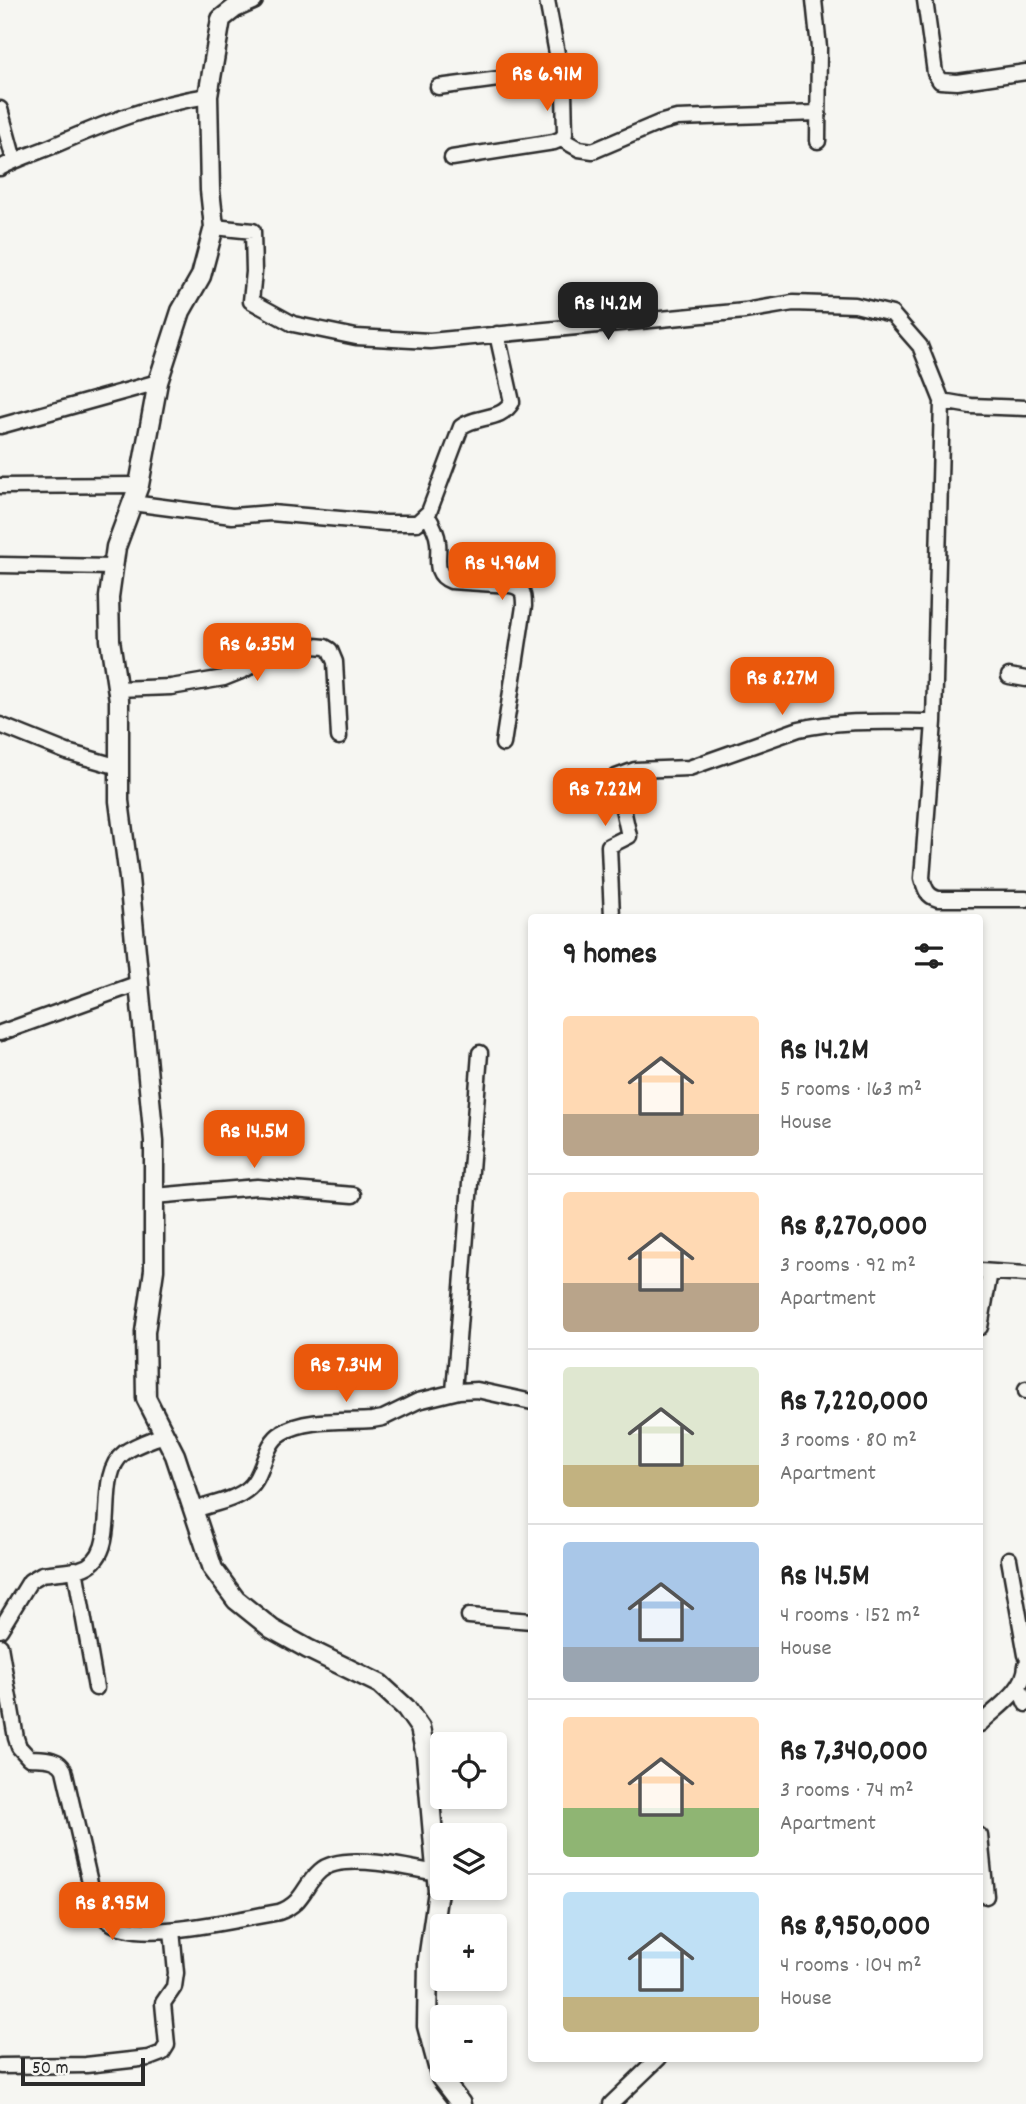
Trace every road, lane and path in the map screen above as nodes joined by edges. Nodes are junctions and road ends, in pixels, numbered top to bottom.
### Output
1 (253, 0) edge
2 (547, 0) edge
3 (814, 0) edge
4 (925, 0) edge
5 (560, 71) junction
6 (1026, 72) edge
7 (438, 87) dead end
8 (208, 96) junction
9 (0, 109) edge
10 (818, 113) junction
11 (561, 139) junction
12 (818, 141) dead end
13 (452, 158) dead end
14 (13, 160) junction
15 (0, 168) edge
16 (214, 227) junction
17 (498, 334) junction
18 (159, 382) junction
19 (942, 401) junction
20 (1026, 408) edge
21 (0, 426) edge
22 (139, 485) junction
23 (0, 486) edge
24 (132, 503) junction
25 (427, 515) junction
26 (0, 565) edge
27 (113, 567) junction
28 (1009, 676) dead end
29 (1026, 679) edge
30 (117, 689) junction
31 (934, 722) junction
32 (0, 725) edge
33 (339, 737) dead end
34 (503, 744) dead end
35 (119, 767) junction
36 (1026, 900) edge
37 (612, 914) edge
38 (139, 983) junction
39 (0, 1033) edge
40 (480, 1053) dead end
41 (353, 1195) dead end
42 (155, 1196) junction
43 (985, 1271) edge
44 (1026, 1274) edge
45 (983, 1293) edge
46 (454, 1392) junction
47 (528, 1401) edge
48 (163, 1434) junction
49 (194, 1510) junction
50 (1009, 1559) dead end
51 (75, 1569) junction
52 (469, 1616) dead end
53 (528, 1621) edge
54 (0, 1630) edge
55 (0, 1646) edge
56 (1026, 1655) edge
57 (1026, 1665) edge
58 (1019, 1687) junction
59 (96, 1688) dead end
60 (1026, 1704) edge
61 (5, 1712) edge
62 (983, 1721) edge
63 (432, 1823) edge
64 (983, 1866) edge
65 (430, 1872) edge
66 (986, 1896) dead end
67 (437, 1900) edge
68 (172, 1930) junction
69 (655, 2062) edge
70 (0, 2066) edge
71 (461, 2104) edge
72 (611, 2104) edge

1 - 8 street
2 - 5 street
3 - 10 street
4 - 6 street
5 - 7 street
5 - 11 street
8 - 14 street
8 - 16 street
9 - 14 street
10 - 11 street
10 - 12 street
11 - 13 street
14 - 15 street
16 - 17 street
16 - 18 street
17 - 19 street
17 - 25 street
18 - 21 street
18 - 22 street
19 - 20 street
19 - 31 street
22 - 23 street
22 - 24 street
24 - 25 street
24 - 27 street
25 - 34 street
26 - 27 street
27 - 30 street
28 - 29 street
30 - 33 street
30 - 35 street
31 - 36 street
31 - 37 street
32 - 35 street
35 - 38 street
38 - 39 street
38 - 42 street
40 - 46 street
41 - 42 street
42 - 48 street
43 - 44 street
43 - 45 street
46 - 47 street
46 - 49 street
48 - 49 street
48 - 51 street
49 - 63 street
50 - 56 street
51 - 54 street
51 - 59 street
52 - 53 street
55 - 61 street
57 - 58 street
58 - 60 street
58 - 62 street
61 - 68 street
64 - 66 street
65 - 68 street
67 - 71 street
68 - 70 street
69 - 72 street

